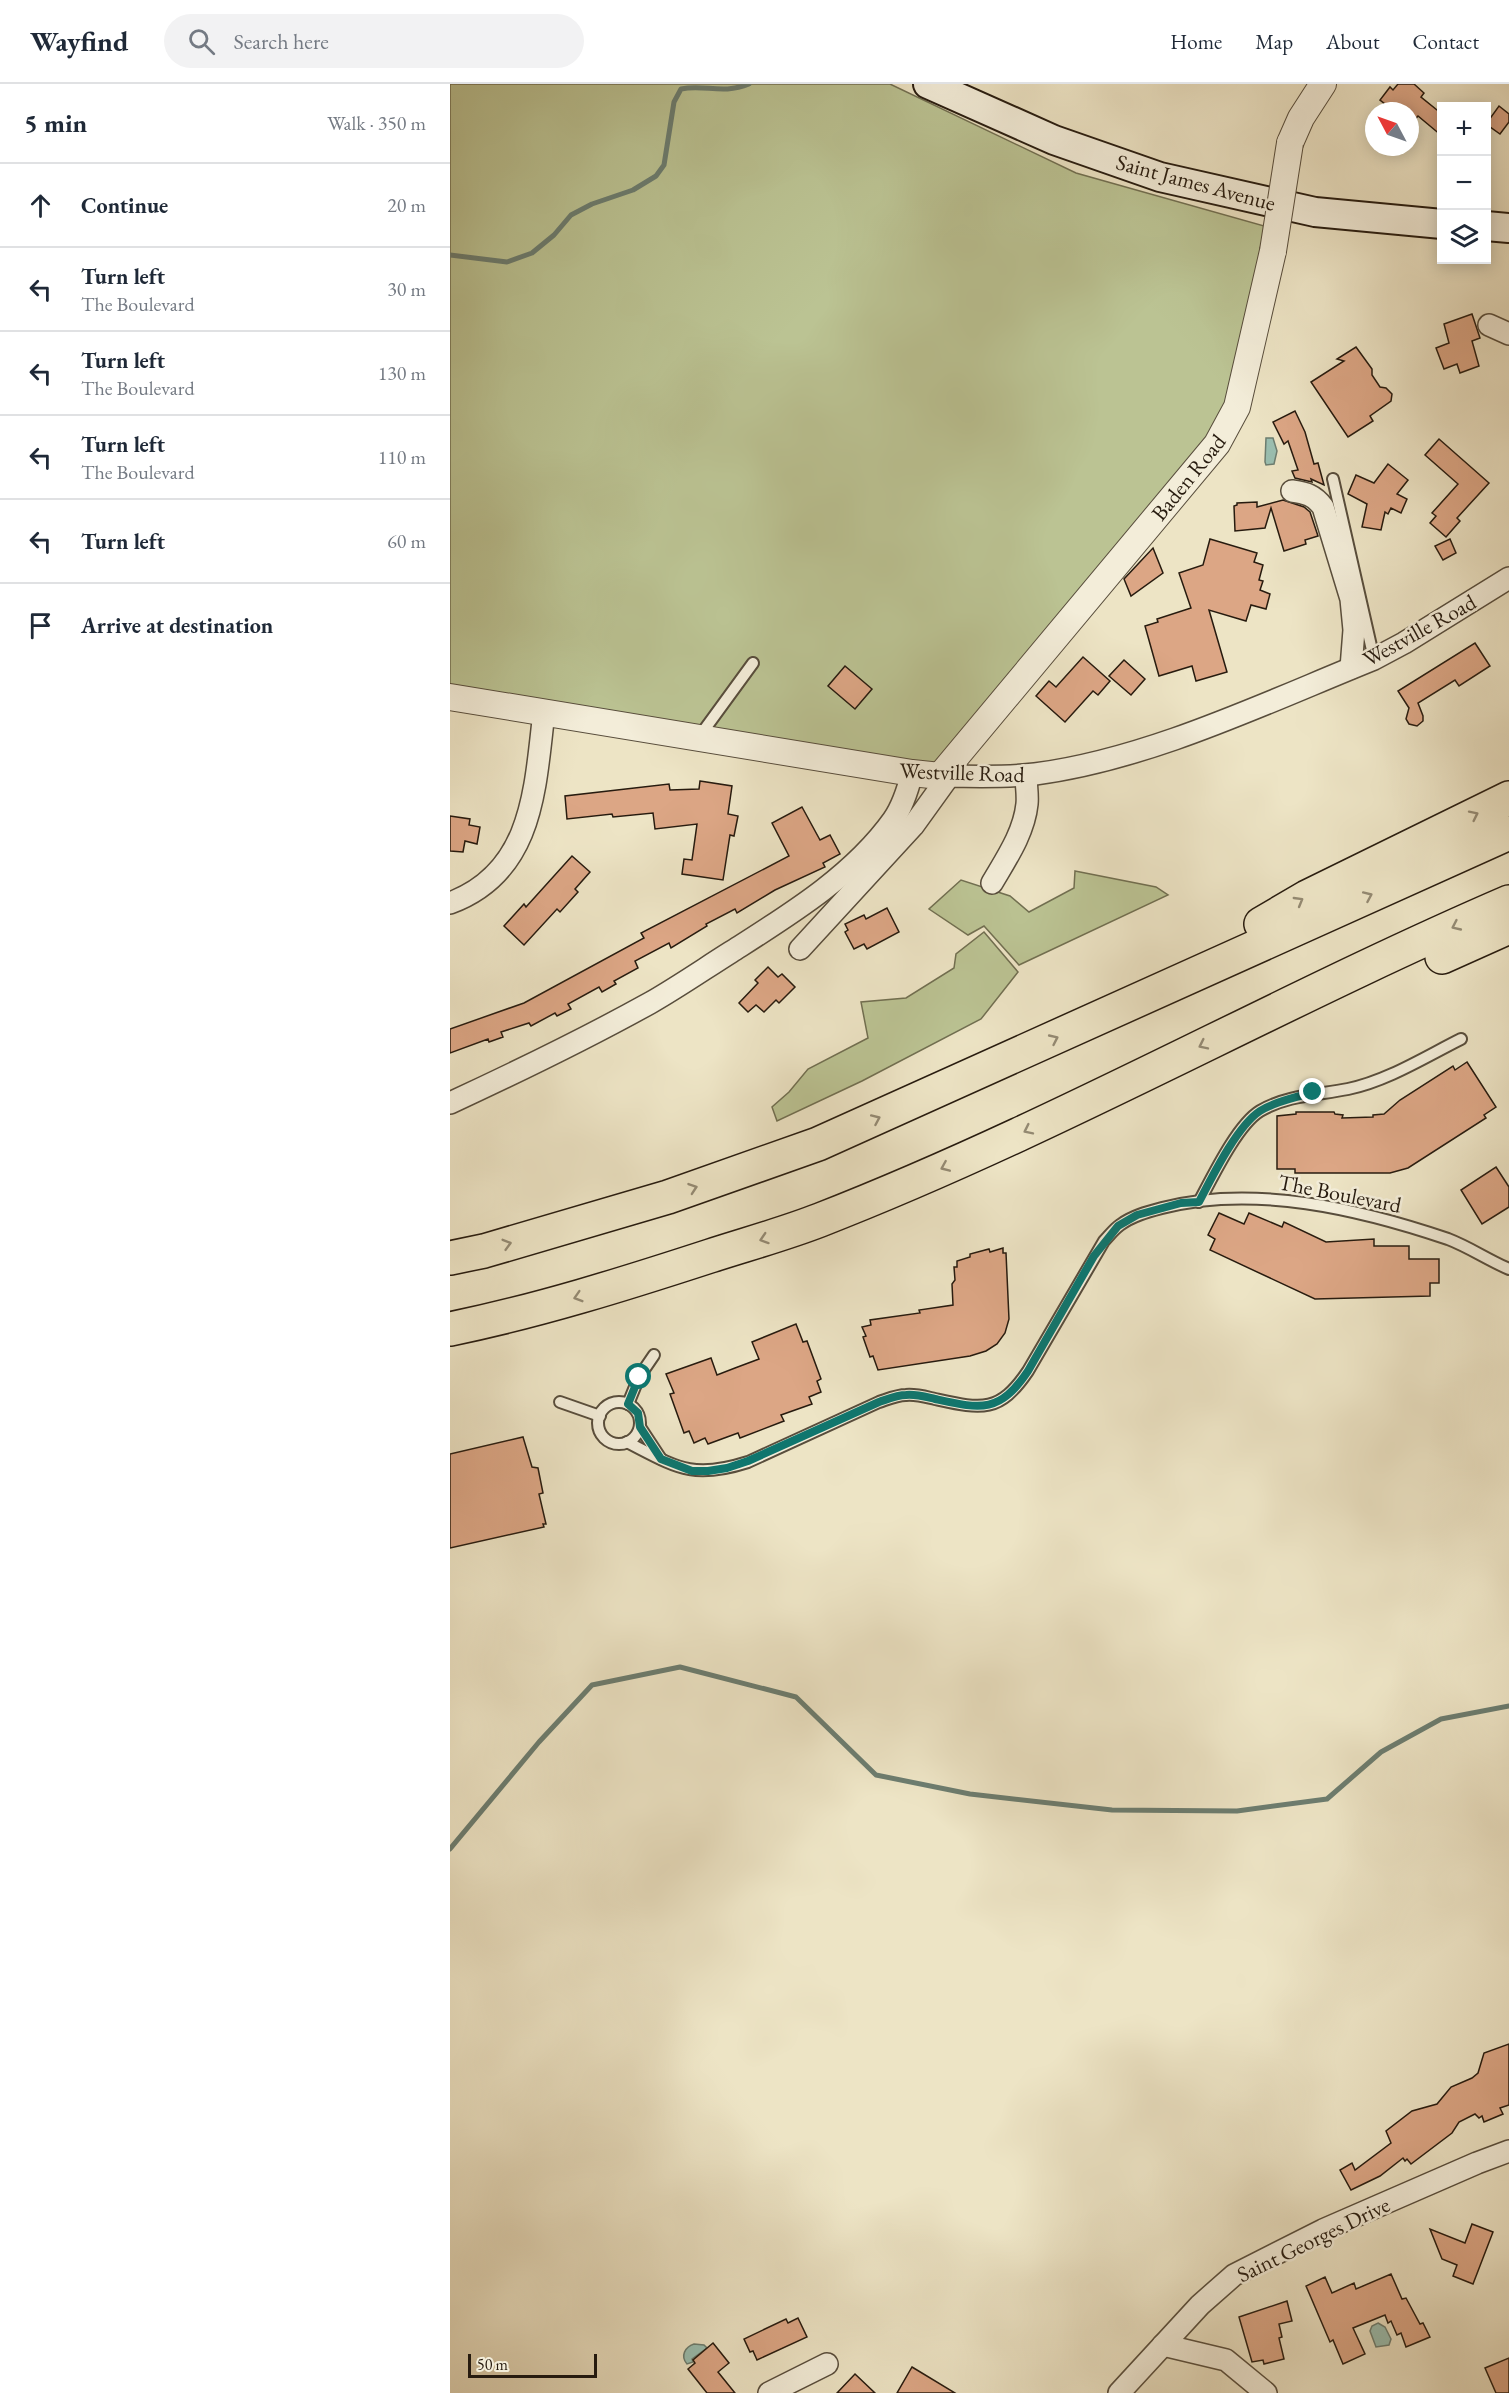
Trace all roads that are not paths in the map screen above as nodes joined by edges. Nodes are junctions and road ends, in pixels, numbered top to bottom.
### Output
1 (928, 84) edge
2 (1323, 84) edge
3 (1437, 224) edge
4 (1491, 226) edge
5 (1509, 228) edge
6 (1489, 325) dead end
7 (1509, 334) edge
8 (1333, 479) dead end
9 (1292, 491) dead end
10 (1509, 578) edge
11 (1374, 658) junction
12 (753, 663) dead end
13 (1351, 668) junction
14 (450, 698) edge
15 (544, 712) junction
16 (699, 737) junction
17 (912, 773) junction
18 (1026, 775) junction
19 (945, 776) junction
20 (1509, 798) edge
21 (1509, 832) edge
22 (992, 883) dead end
23 (1509, 902) edge
24 (450, 903) edge
25 (1509, 927) edge
26 (800, 949) dead end
27 (1142, 998) junction
28 (1243, 1026) junction
29 (1461, 1039) dead end
30 (450, 1103) edge
31 (1199, 1202) junction
32 (450, 1258) edge
33 (1509, 1269) edge
34 (450, 1329) edge
35 (654, 1355) dead end
36 (560, 1402) dead end
37 (628, 1404) junction
38 (600, 1416) junction
39 (640, 1427) junction
40 (627, 1442) junction
41 (661, 1459) junction
42 (1509, 2151) edge
43 (1163, 2345) junction
44 (827, 2364) dead end
45 (769, 2393) edge
46 (1119, 2393) edge
47 (1266, 2393) edge

1 - 3 main road, Saint James Avenue
2 - 19 street, Baden Road, bridge
4 - 5 main road
6 - 7 street
8 - 11 lane
9 - 13 street
10 - 11 street, Westville Road
11 - 13 street, Westville Road
12 - 16 lane
13 - 18 street, Westville Road
14 - 15 street, Westville Road
15 - 16 street, Westville Road
15 - 24 street
16 - 17 street, Westville Road
17 - 19 street, Westville Road
17 - 30 street
18 - 19 street, Westville Road
18 - 22 street
19 - 26 street
27 -> 20 highway
27 -> 21 highway
23 -> 28 highway
25 - 28 highway
32 -> 27 highway
28 -> 34 highway
29 - 31 lane
31 - 33 lane, The Boulevard
31 - 41 lane, The Boulevard
35 - 37 lane
36 - 38 lane
37 - 38 lane
37 - 39 lane
38 - 40 lane
39 - 40 lane
39 - 41 lane
40 - 41 lane, The Boulevard
42 - 43 street, Saint Georges Drive
43 - 46 street, Saint Georges Drive
43 - 47 street
44 - 45 street

